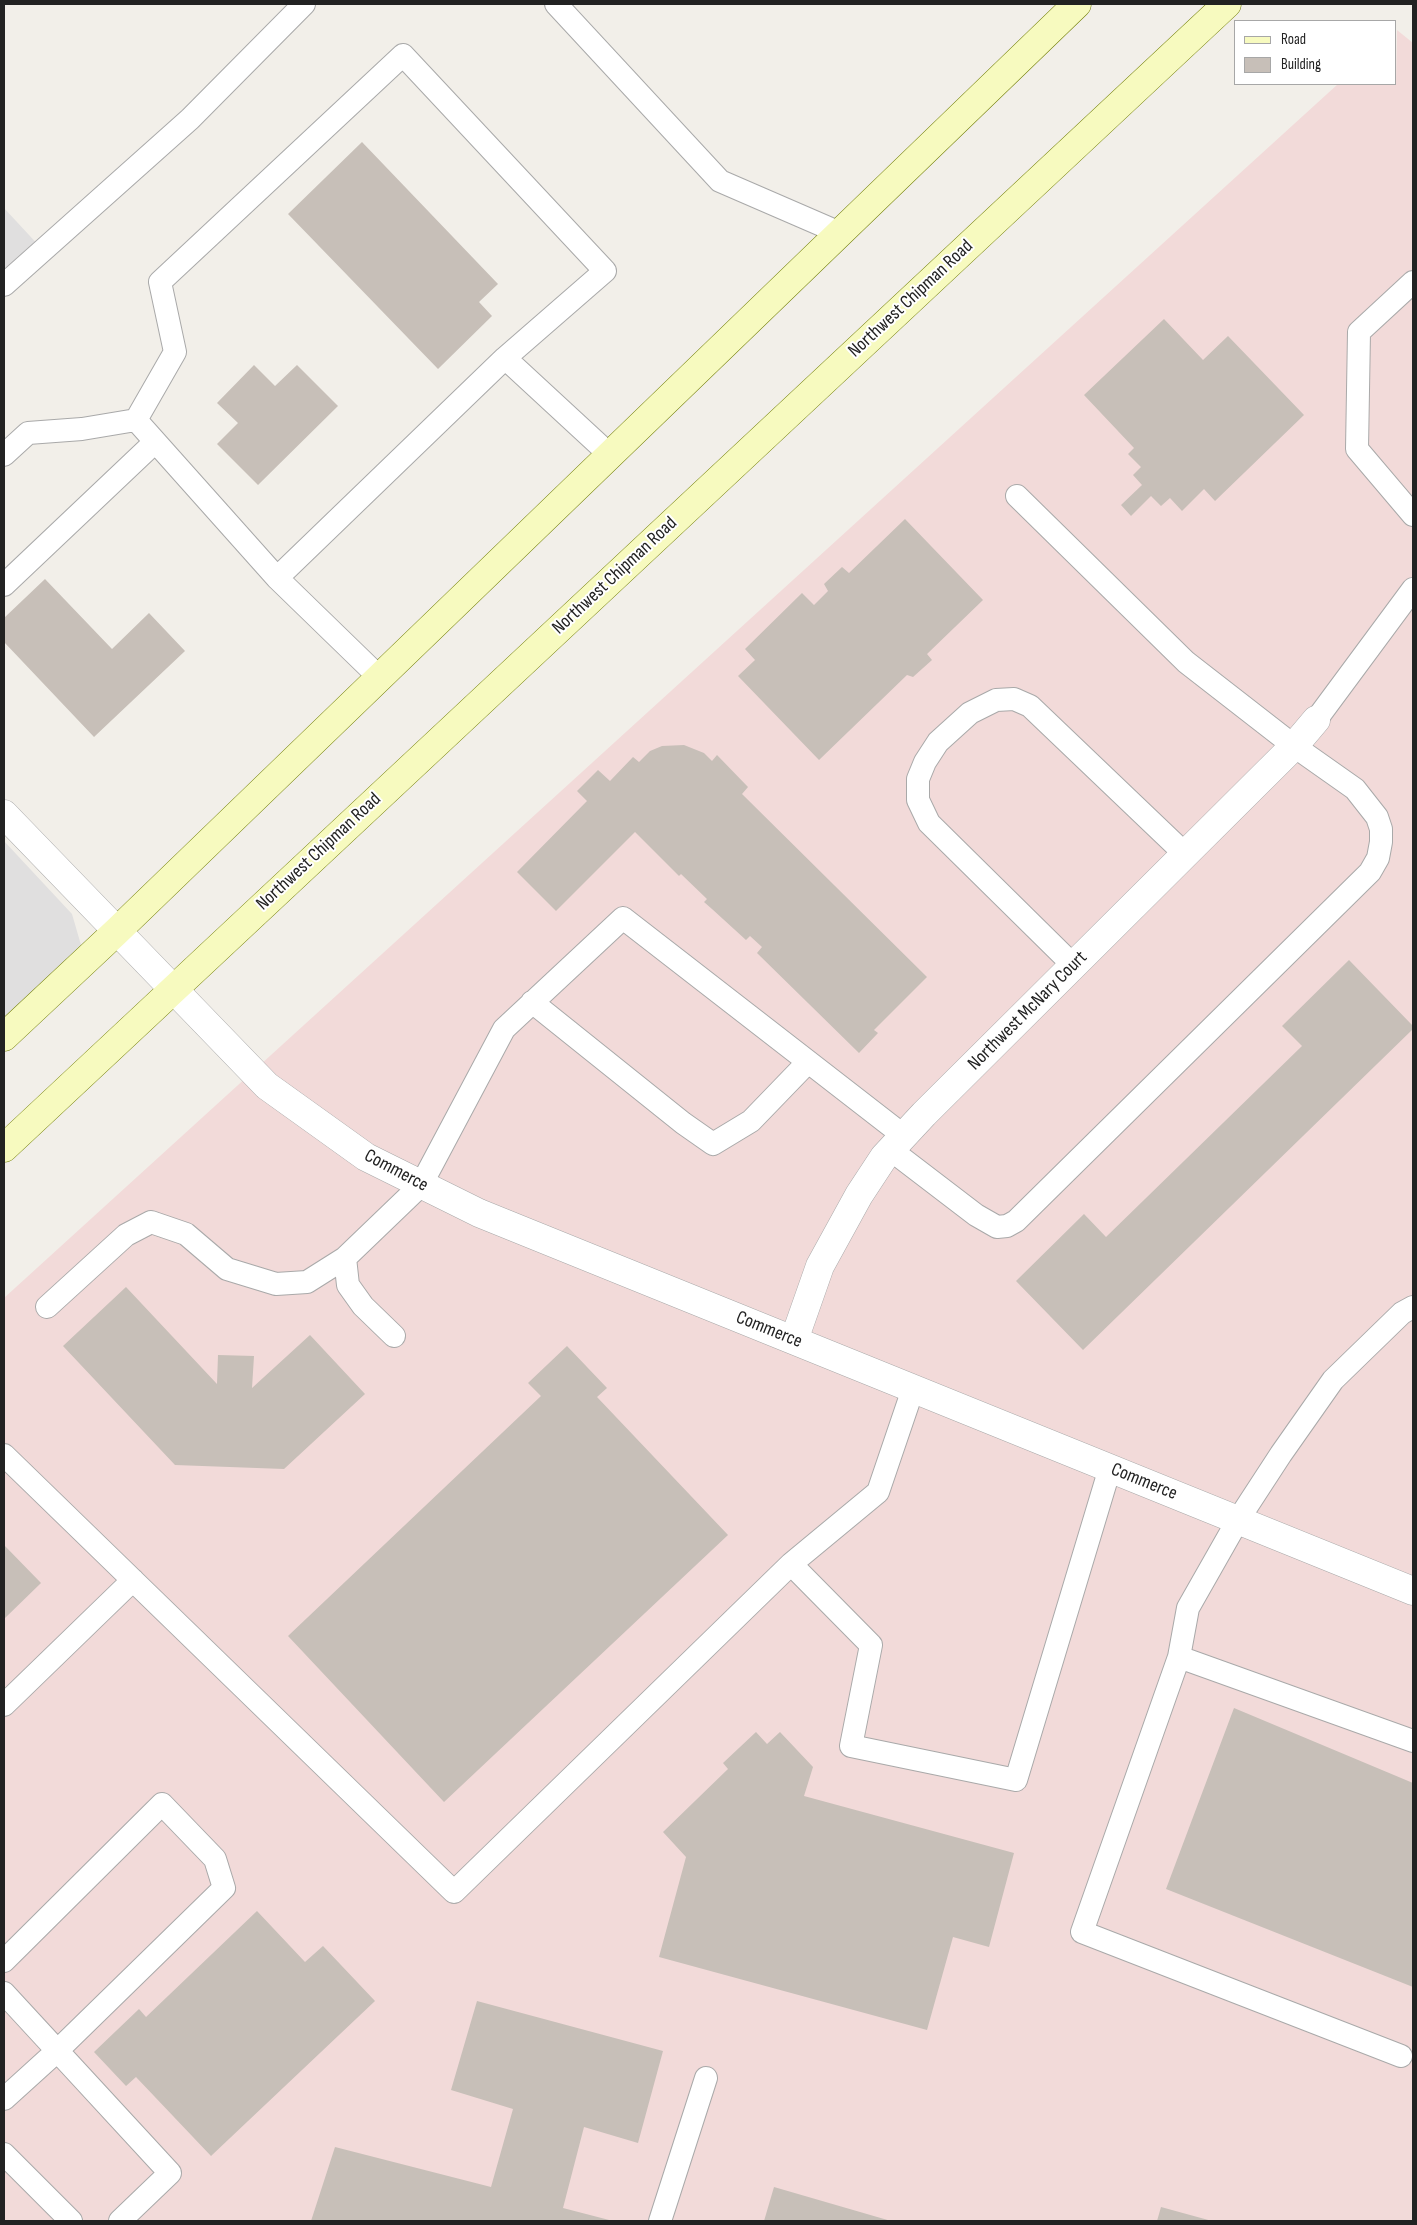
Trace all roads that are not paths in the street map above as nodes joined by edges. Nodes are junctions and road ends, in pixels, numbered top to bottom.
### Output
1 (304, 4) edge
2 (556, 4) edge
3 (1077, 4) edge
4 (1227, 4) edge
5 (840, 233) junction
6 (1413, 282) edge
7 (4, 285) edge
8 (505, 358) junction
9 (136, 420) junction
10 (155, 442) junction
11 (4, 455) edge
12 (610, 455) junction
13 (1016, 496) dead end
14 (1413, 515) edge
15 (277, 578) junction
16 (4, 585) edge
17 (1413, 589) edge
18 (380, 678) junction
19 (1316, 720) joint
20 (1294, 746) junction
21 (4, 814) edge
22 (1185, 854) junction
23 (116, 932) junction
24 (1073, 965) junction
25 (172, 990) junction
26 (532, 1002) junction
27 (4, 1037) edge
28 (808, 1062) junction
29 (897, 1143) junction
30 (4, 1148) edge
31 (421, 1185) junction
32 (345, 1258) junction
33 (47, 1307) dead end
34 (1413, 1307) edge
35 (394, 1336) dead end
36 (794, 1340) junction
37 (913, 1389) junction
38 (4, 1455) edge
39 (1110, 1468) junction
40 (1238, 1520) junction
41 (791, 1564) junction
42 (133, 1580) junction
43 (1413, 1591) edge
44 (1179, 1657) junction
45 (4, 1705) edge
46 (1413, 1741) edge
47 (4, 1961) edge
48 (4, 1992) edge
49 (57, 2051) junction
50 (1401, 2056) dead end
51 (706, 2078) dead end
52 (4, 2099) edge
53 (4, 2154) edge
54 (71, 2221) edge
55 (120, 2221) edge
56 (660, 2221) edge

1 - 7 lane
2 - 5 lane
3 - 5 main road
4 - 25 main road, Northwest Chipman Road
5 - 12 main road
6 - 14 lane
8 - 9 lane
8 - 12 lane
8 - 15 lane
9 - 10 lane
9 - 11 lane
10 - 15 lane
10 - 16 lane
12 - 18 main road
13 - 20 lane
15 - 18 lane
17 - 19 lane
18 - 23 main road
19 - 20 street, Northwest McNary Court
20 - 22 street, Northwest McNary Court
20 - 29 lane
21 - 23 street, Commerce
22 - 24 street, Northwest McNary Court
22 - 24 lane
23 - 25 street, Commerce
23 - 27 main road
24 - 29 street, Northwest McNary Court
25 - 30 main road, Northwest Chipman Road
25 - 31 street, Commerce
26 - 28 lane
26 - 28 lane
26 - 31 lane
28 - 29 lane
29 - 36 street, Northwest McNary Court
31 - 32 lane
31 - 36 street, Commerce
32 - 33 lane
32 - 35 lane
34 - 40 lane
36 - 37 street, Commerce
37 - 39 street, Commerce
37 - 41 lane
38 - 42 lane
39 - 40 street, Commerce
39 - 41 lane
40 - 43 street, Commerce
40 - 44 lane
41 - 42 lane
42 - 45 lane
44 - 46 lane
44 - 50 lane
47 - 49 lane
48 - 49 lane
49 - 52 lane
49 - 55 lane
51 - 56 lane
53 - 54 lane

